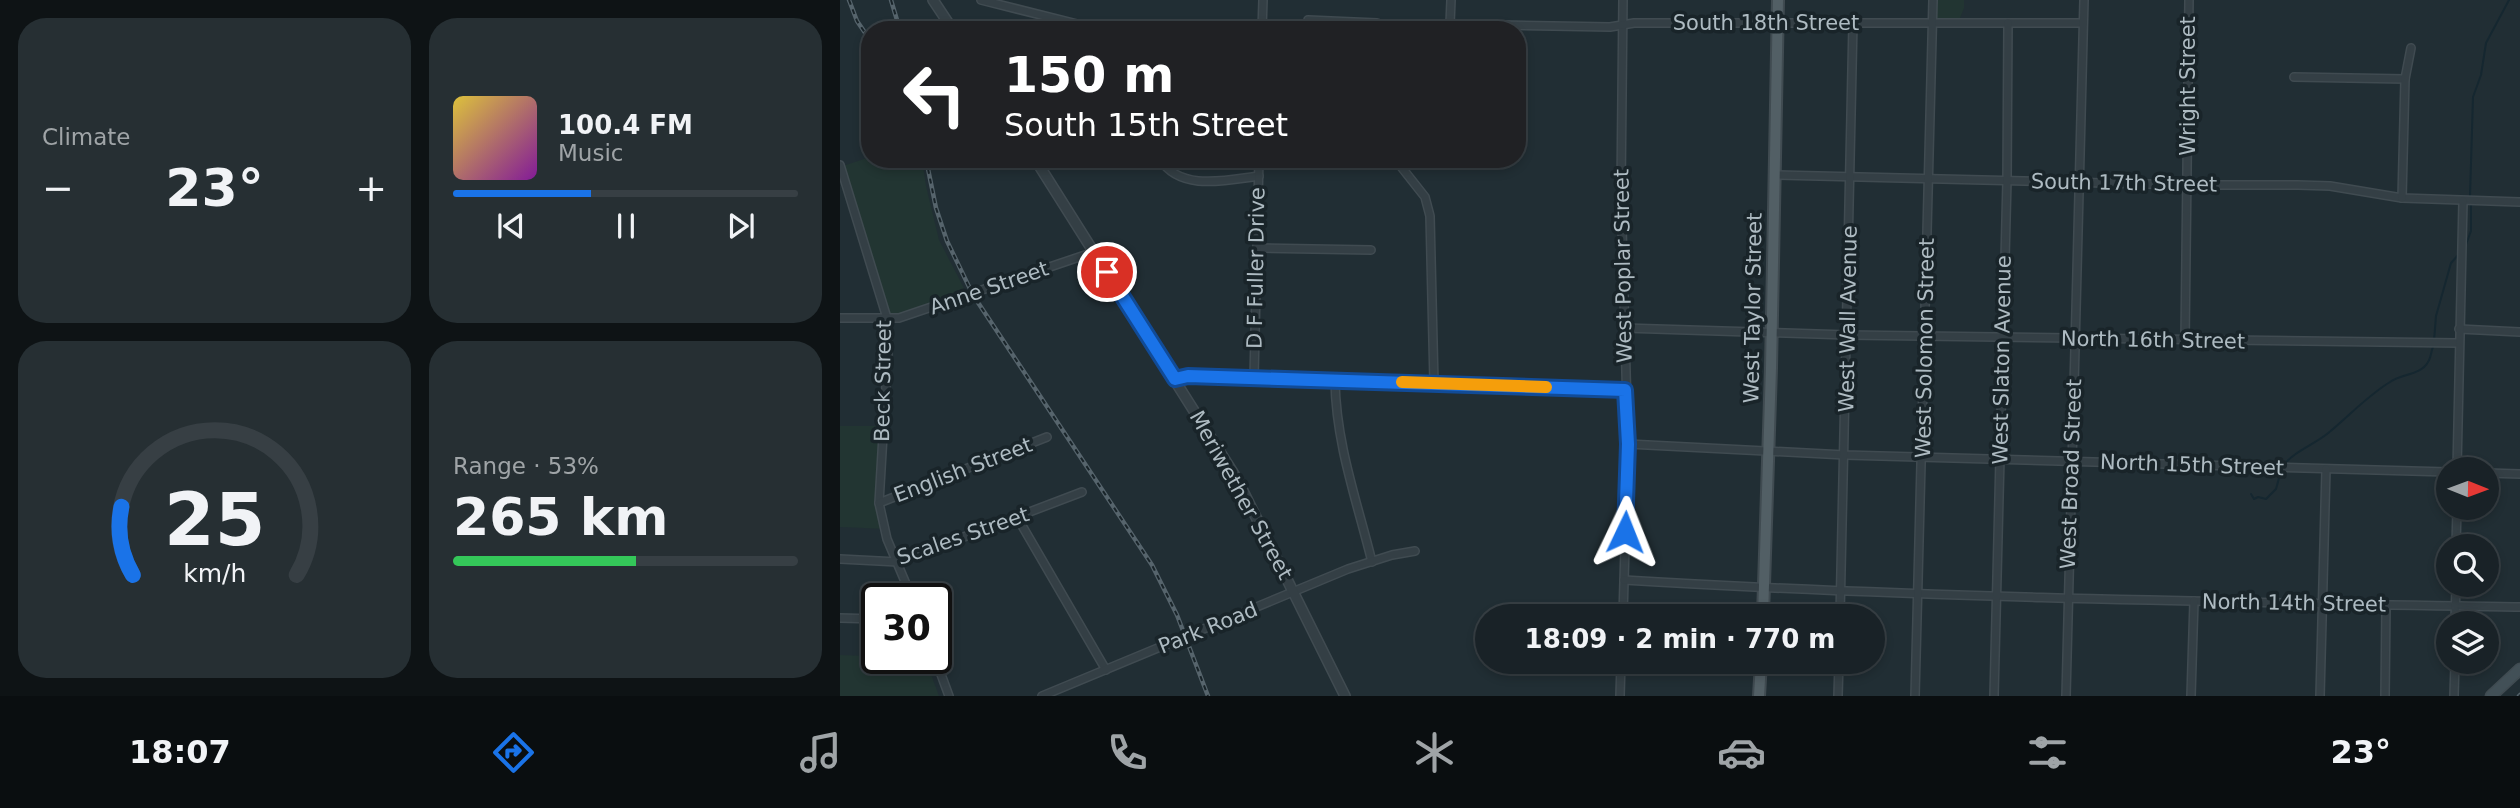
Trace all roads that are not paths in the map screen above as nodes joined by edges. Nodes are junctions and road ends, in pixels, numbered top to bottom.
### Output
1 (933, 0) edge
2 (981, 0) edge
3 (1263, 0) edge
4 (1451, 0) edge
5 (1623, 0) edge
6 (1779, 0) edge
7 (1933, 0) edge
8 (2084, 0) edge
9 (2189, 0) edge
10 (1308, 20) dead end
11 (947, 21) edge
12 (1065, 21) edge
13 (1262, 21) edge
14 (1331, 21) edge
15 (1449, 21) edge
16 (1853, 23) junction
17 (1932, 23) junction
18 (2008, 23) junction
19 (2083, 23) junction
20 (1778, 24) junction
21 (1622, 25) junction
22 (1526, 27) edge
23 (2411, 48) dead end
24 (2294, 77) dead end
25 (2405, 79) junction
26 (840, 165) edge
27 (1041, 168) edge
28 (1167, 168) edge
29 (1259, 168) edge
30 (1402, 168) edge
31 (1775, 175) junction
32 (1259, 176) junction
33 (1850, 177) junction
34 (1928, 178) junction
35 (2007, 180) junction
36 (2079, 182) junction
37 (2188, 185) junction
38 (850, 195) junction
39 (840, 198) edge
40 (2402, 198) junction
41 (2463, 201) junction
42 (2520, 202) edge
43 (1257, 248) junction
44 (1371, 250) dead end
45 (1094, 252) junction
46 (840, 318) edge
47 (887, 318) junction
48 (1624, 328) junction
49 (2459, 329) junction
50 (2520, 332) edge
51 (1772, 333) junction
52 (1848, 335) junction
53 (1925, 337) junction
54 (2003, 338) junction
55 (2076, 339) junction
56 (2185, 341) junction
57 (2458, 343) junction
58 (1254, 378) junction
59 (1175, 379) junction
60 (1335, 381) junction
61 (1434, 383) junction
62 (1625, 390) junction
63 (1047, 437) dead end
64 (1628, 444) junction
65 (1768, 450) junction
66 (1845, 454) junction
67 (1923, 456) junction
68 (2457, 457) edge
69 (2000, 459) junction
70 (2072, 461) junction
71 (2326, 469) junction
72 (2436, 472) edge
73 (2499, 473) edge
74 (2520, 474) edge
75 (1082, 492) dead end
76 (879, 503) junction
77 (1017, 517) junction
78 (1415, 551) dead end
79 (840, 559) edge
80 (898, 562) junction
81 (1372, 562) junction
82 (1624, 580) junction
83 (906, 583) edge
84 (1764, 589) junction
85 (1841, 591) junction
86 (1294, 593) junction
87 (1920, 594) junction
88 (1997, 597) junction
89 (2456, 597) edge
90 (2068, 599) junction
91 (2194, 601) junction
92 (1623, 604) edge
93 (1763, 604) edge
94 (1840, 604) edge
95 (2322, 604) junction
96 (2386, 606) junction
97 (2456, 606) junction
98 (2520, 607) edge
99 (2456, 611) edge
100 (840, 618) edge
101 (861, 619) edge
102 (2520, 669) edge
103 (1106, 670) junction
104 (940, 674) edge
105 (1621, 674) edge
106 (1760, 674) edge
107 (1839, 674) edge
108 (2455, 674) edge
109 (1068, 687) junction
110 (949, 696) edge
111 (1042, 696) edge
112 (1069, 696) edge
113 (1345, 696) edge
114 (1620, 696) edge
115 (1759, 696) edge
116 (1838, 696) edge
117 (1915, 696) edge
118 (1994, 696) edge
119 (2066, 696) edge
120 (2191, 696) edge
121 (2320, 696) edge
122 (2385, 696) edge
123 (2454, 696) edge
124 (2491, 696) edge

1 - 11 street
2 - 12 street
3 - 13 street
4 - 15 street
5 - 21 street, West Poplar Street
6 - 20 main road, West Taylor Street
7 - 17 street, West Solomon Street
8 - 19 street, West Broad Street
9 - 37 street, Wright Street
10 - 14 street
16 - 17 street, South 18th Street
16 - 20 street, South 18th Street
16 - 33 street, West Wall Avenue
17 - 18 street, South 18th Street
17 - 34 street, West Solomon Street
18 - 19 street, South 18th Street
18 - 35 street, West Slaton Avenue
19 - 36 street, West Broad Street
20 - 21 street, South 18th Street
20 - 31 main road, West Taylor Street
21 - 22 street, South 18th Street
21 - 48 street, West Poplar Street
23 - 25 street
24 - 25 street
25 - 40 street
26 - 38 street, Beck Street
27 - 45 street, Meriwether Street
28 - 32 street
29 - 32 street, D F Fuller Drive
30 - 61 street
31 - 33 street, South 17th Street
31 - 51 main road, West Taylor Street
32 - 43 street, D F Fuller Drive
33 - 34 street, South 17th Street
33 - 52 street, West Wall Avenue
34 - 35 street, South 17th Street
34 - 53 street, West Solomon Street
35 - 36 street, South 17th Street
35 - 54 street, West Slaton Avenue
36 - 37 street, South 17th Street
36 - 55 street, West Broad Street
37 - 40 street, South 17th Street
37 - 56 street, Wright Street
38 - 39 street
38 - 47 street, Beck Street
40 - 41 street, South 17th Street
41 - 42 street, South 17th Street
41 - 49 street
43 - 44 street
43 - 58 street, D F Fuller Drive
45 - 47 street, Anne Street
45 - 59 street, Meriwether Street
46 - 47 street, Anne Street
47 - 76 street, Beck Street
48 - 51 street, North 16th Street
48 - 62 street, West Poplar Street
49 - 50 street
49 - 57 street
51 - 52 street, North 16th Street
51 - 65 main road, West Taylor Street
52 - 53 street, North 16th Street
52 - 66 street, West Wall Avenue
53 - 54 street, North 16th Street
53 - 67 street, West Solomon Street
54 - 55 street, North 16th Street
54 - 69 street, West Slaton Avenue
55 - 56 street, North 16th Street
55 - 70 street, West Broad Street
56 - 57 street, North 16th Street
57 - 68 street
58 - 59 street
58 - 60 street
59 - 86 street, Meriwether Street
60 - 61 street
60 - 81 street
61 - 62 street
62 - 64 street, West Poplar Street
63 - 76 street, English Street
64 - 65 street, North 15th Street
64 - 82 street, West Poplar Street
65 - 66 street, North 15th Street
65 - 84 main road, West Taylor Street
66 - 67 street, North 15th Street
66 - 85 street, West Wall Avenue
67 - 69 street, North 15th Street
67 - 87 street, West Solomon Street
69 - 70 street, North 15th Street
69 - 88 street, West Slaton Avenue
70 - 71 street, North 15th Street
70 - 90 street, West Broad Street
71 - 72 street, North 15th Street
71 - 95 street
73 - 74 street
75 - 77 street, Scales Street
76 - 80 street, Beck Street
77 - 80 street, Scales Street
77 - 103 street
78 - 81 street, Park Road
79 - 80 street, Scales Street
80 - 83 street, Beck Street
81 - 86 street, Park Road
82 - 84 street, North 14th Street
82 - 92 street, West Poplar Street
84 - 85 street, North 14th Street
84 - 93 main road, West Taylor Street
85 - 87 street, North 14th Street
85 - 94 street, West Wall Avenue
86 - 103 street, Park Road
86 - 113 street, Meriwether Street
87 - 88 street, North 14th Street
87 - 117 street, West Solomon Street
88 - 90 street, North 14th Street
88 - 118 street, West Slaton Avenue
89 - 97 street
90 - 91 street, North 14th Street
90 - 119 street, West Broad Street
91 - 95 street, North 14th Street
91 - 120 street
95 - 96 street, North 14th Street
95 - 121 street
96 - 97 street, North 14th Street
96 - 122 street
97 - 98 street, North 14th Street
97 - 99 street
100 - 101 street
102 - 124 main road
103 - 109 street, Park Road
104 - 110 street
105 - 114 street
106 - 115 main road
107 - 116 street
108 - 123 street
109 - 111 street, Park Road
109 - 112 street

